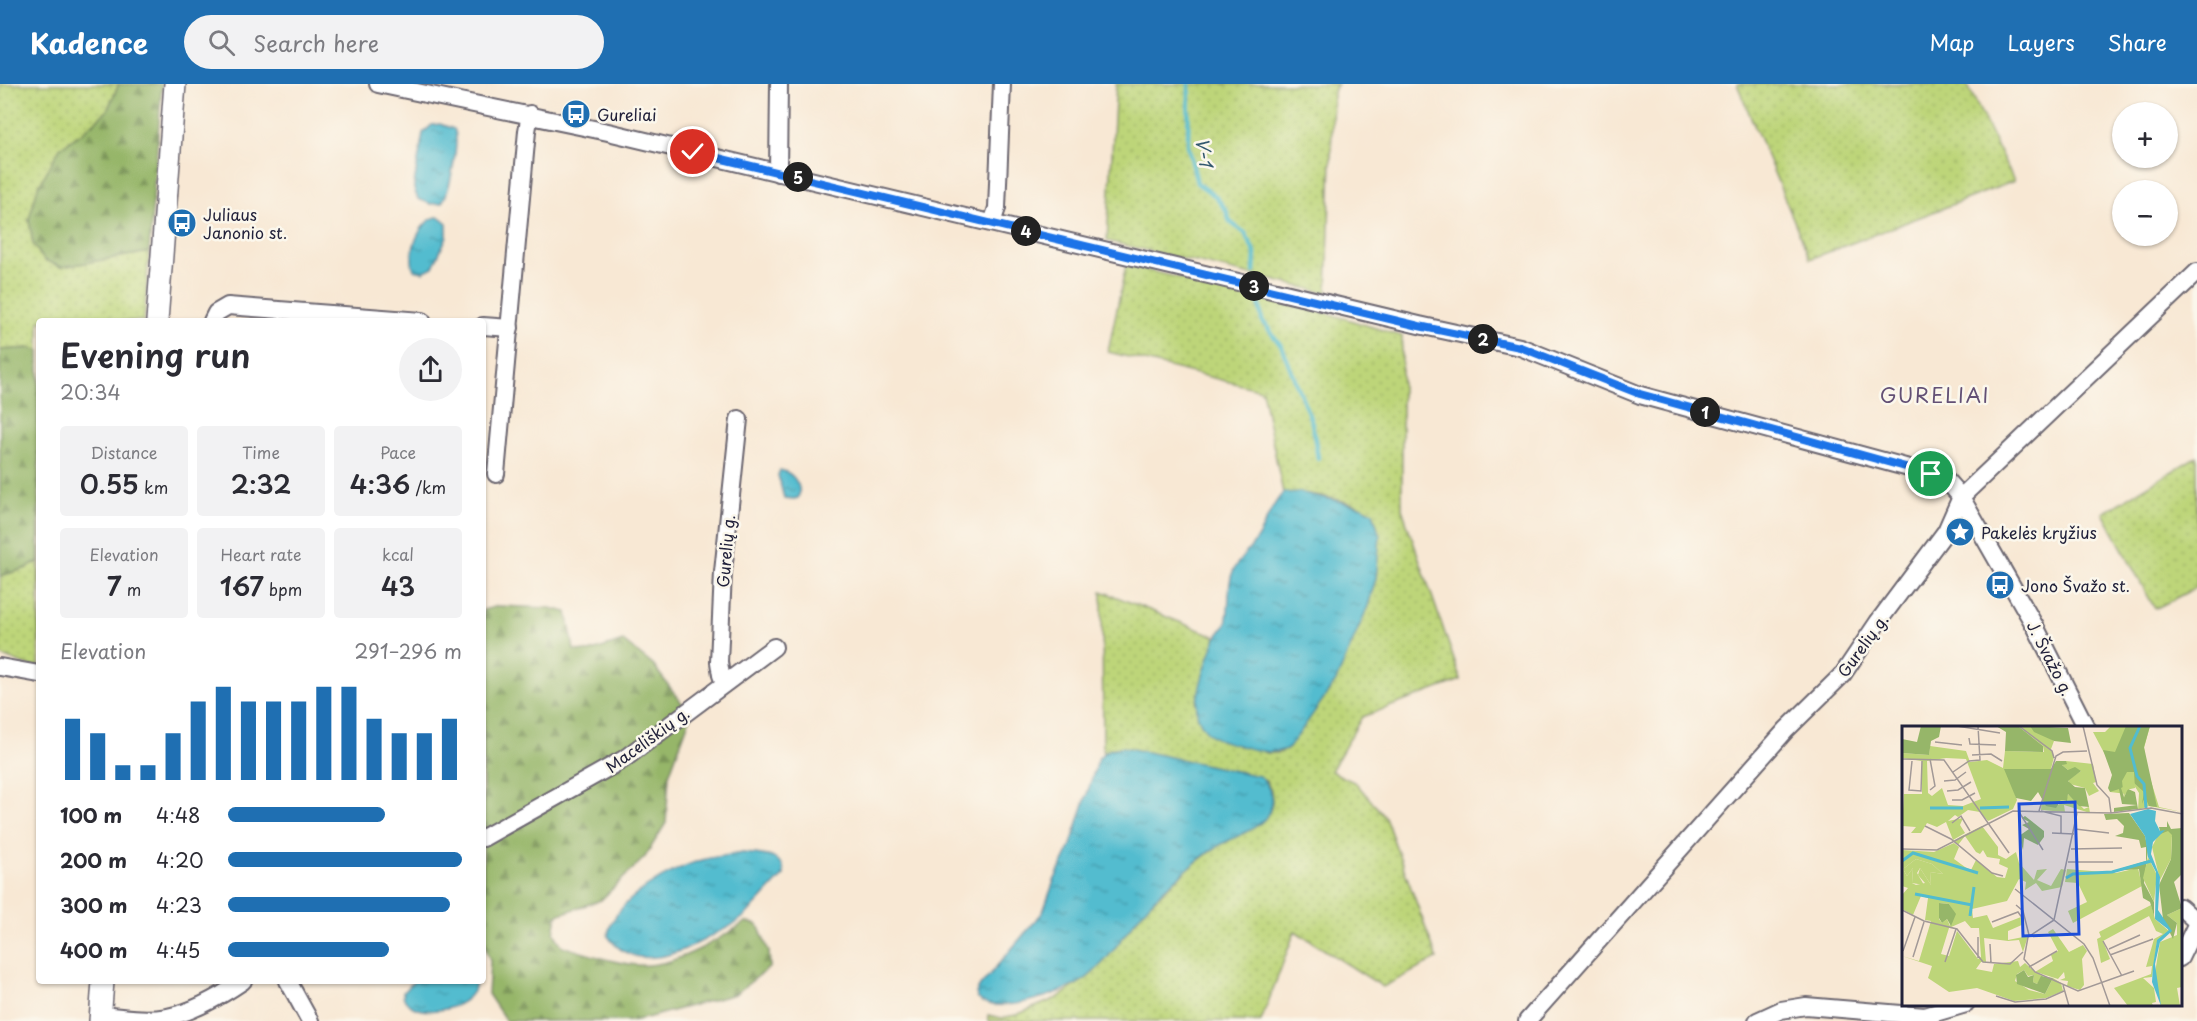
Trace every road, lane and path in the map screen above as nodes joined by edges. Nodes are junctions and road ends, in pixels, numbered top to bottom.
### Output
1 (175, 84) edge
2 (378, 84) edge
3 (779, 84) edge
4 (1002, 84) edge
5 (445, 91) edge
6 (530, 114) junction
7 (778, 173) junction
8 (992, 223) junction
9 (2197, 272) edge
10 (157, 318) edge
11 (214, 318) edge
12 (383, 318) edge
13 (486, 326) edge
14 (510, 328) junction
15 (739, 419) dead end
16 (496, 474) dead end
17 (1960, 496) junction
18 (774, 647) dead end
19 (0, 667) edge
20 (36, 673) edge
21 (724, 683) junction
22 (2085, 726) edge
23 (486, 836) edge
24 (2182, 908) edge
25 (2197, 923) edge
26 (2182, 956) edge
27 (103, 984) edge
28 (237, 984) edge
29 (290, 984) edge
30 (1962, 1006) edge
31 (100, 1018) edge
32 (1918, 1018) edge
33 (310, 1021) edge
34 (1527, 1021) edge
35 (1757, 1021) edge

1 - 10 main road
2 - 5 street, J. Švažo g.
3 - 7 street
4 - 8 street
5 - 6 street, J. Švažo g.
6 - 7 street, J. Švažo g.
6 - 14 street
7 - 8 street, J. Švažo g.
8 - 17 street, J. Švažo g.
9 - 17 street, Gurelių g.
11 - 12 street
13 - 14 street
14 - 16 street
15 - 21 street, Gurelių g.
17 - 22 street, J. Švažo g.
17 - 34 street, Gurelių g.
18 - 21 street, Maceliškių g.
19 - 20 street
21 - 23 street, Maceliškių g.
24 - 25 street
25 - 26 street
27 - 31 main road
28 - 31 street
29 - 33 street
30 - 32 street
32 - 35 street

